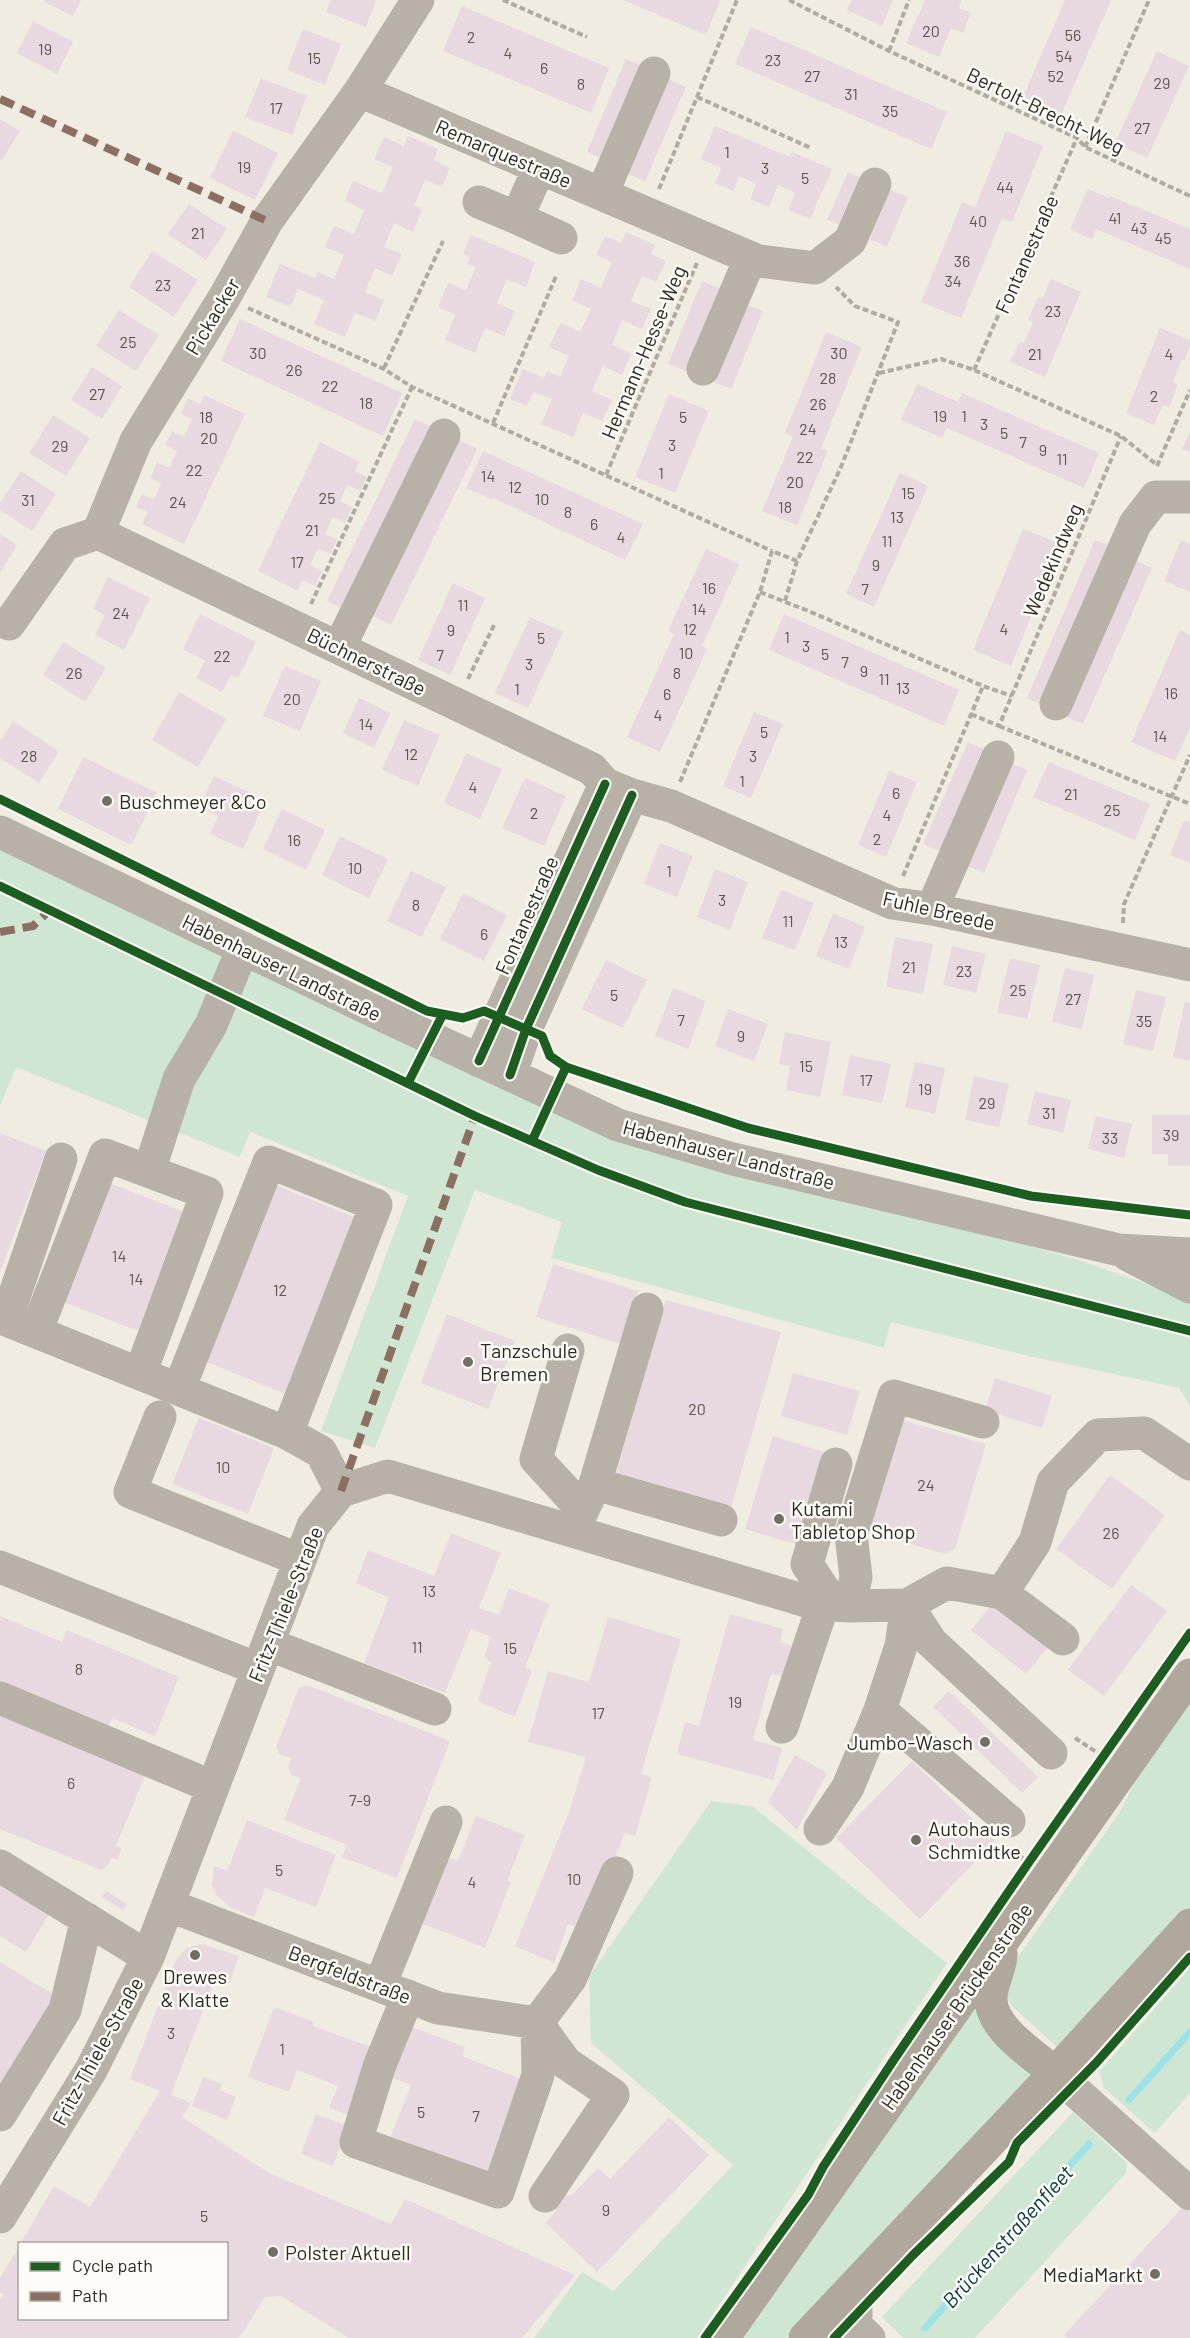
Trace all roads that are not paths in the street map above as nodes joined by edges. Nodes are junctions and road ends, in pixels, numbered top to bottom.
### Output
1 (418, 0) edge
2 (654, 72) dead end
3 (360, 91) junction
4 (539, 168) junction
5 (875, 184) dead end
6 (602, 194) junction
7 (479, 202) dead end
8 (517, 218) junction
9 (561, 238) dead end
10 (750, 259) junction
11 (703, 369) dead end
12 (444, 435) dead end
13 (1190, 497) edge
14 (98, 532) junction
15 (9, 624) dead end
16 (339, 648) junction
17 (1056, 704) dead end
18 (999, 742) road end
19 (619, 790) junction
20 (0, 832) edge
21 (932, 909) junction
22 (243, 948) junction
23 (1190, 965) edge
24 (479, 1061) junction
25 (510, 1075) junction
26 (61, 1159) dead end
27 (148, 1171) junction
28 (1119, 1250) junction
29 (1190, 1254) edge
30 (1190, 1287) edge
31 (647, 1309) dead end
32 (36, 1332) junction
33 (568, 1350) dead end
34 (140, 1374) junction
35 (179, 1389) junction
36 (160, 1417) dead end
37 (982, 1422) dead end
38 (287, 1433) junction
39 (836, 1464) dead end
40 (1190, 1464) edge
41 (341, 1491) junction
42 (584, 1508) junction
43 (721, 1520) dead end
44 (300, 1560) junction
45 (0, 1567) edge
46 (1002, 1593) junction
47 (907, 1605) junction
48 (836, 1606) junction
49 (1063, 1640) dead end
50 (263, 1656) junction
51 (1190, 1675) edge
52 (0, 1698) edge
53 (435, 1709) dead end
54 (880, 1710) junction
55 (782, 1727) dead end
56 (1051, 1753) dead end
57 (213, 1787) junction
58 (446, 1821) dead end
59 (1009, 1821) road end
60 (820, 1828) dead end
61 (0, 1866) edge
62 (617, 1873) dead end
63 (168, 1905) junction
64 (87, 1919) junction
65 (1190, 1924) edge
66 (1001, 1942) junction
67 (148, 1957) junction
68 (394, 1990) junction
69 (537, 2023) junction
70 (1055, 2073) junction
71 (0, 2115) edge
72 (7, 2191) edge
73 (1190, 2194) edge
74 (545, 2196) dead end
75 (856, 2285) junction
76 (723, 2338) edge
77 (805, 2338) edge
78 (869, 2338) edge

1 - 3 street, Pickacker
2 - 6 street
3 - 4 street, Remarquestraße
3 - 14 street, Pickacker
4 - 6 street, Remarquestraße
4 - 8 street
5 - 10 street, Remarquestraße
6 - 10 street, Remarquestraße
7 - 8 street
8 - 9 street
10 - 11 street
12 - 16 street
13 - 17 street
14 - 15 street
14 - 16 street, Büchnerstraße
16 - 19 street, Büchnerstraße
18 - 21 street
19 - 21 street, Fuhle Breede
19 - 24 street, Fontanestraße
19 - 25 street
20 - 22 street, Habenhauser Landstraße
21 - 23 street, Fuhle Breede
22 - 24 street, Habenhauser Landstraße
22 - 27 street
24 - 25 street, Habenhauser Landstraße
25 - 28 street, Habenhauser Landstraße
26 - 32 street
27 - 32 street
27 - 34 street
28 - 29 street, Habenhauser Landstraße
28 - 30 street, Habenhauser Landstraße
31 - 42 street
32 - 34 street
33 - 42 street
34 - 35 street
35 - 38 street
35 - 38 street
36 - 44 street
37 - 48 street
38 - 41 street
39 - 48 street
40 - 46 street
41 - 42 street
41 - 44 street, Fritz-Thiele-Straße
42 - 43 street
42 - 48 street
44 - 50 street, Fritz-Thiele-Straße
45 - 50 street
46 - 47 street
46 - 49 street
47 - 48 street
47 - 54 street
47 - 56 street
48 - 55 street
50 - 53 street
50 - 57 street, Fritz-Thiele-Straße
51 - 66 main road, Habenhauser Brückenstraße
52 - 57 street
54 - 59 street
54 - 60 street
57 - 63 street, Fritz-Thiele-Straße
58 - 68 street
61 - 64 street
62 - 69 street
63 - 67 street, Fritz-Thiele-Straße
63 - 68 street, Bergfeldstraße
64 - 67 street
64 - 71 street
65 - 70 main road
66 - 70 main road
66 - 76 main road, Habenhauser Brückenstraße
67 - 72 street, Fritz-Thiele-Straße
68 - 69 street, Bergfeldstraße
68 - 69 street
69 - 74 street
70 - 73 street
70 - 75 main road
75 - 77 main road
75 - 78 street

